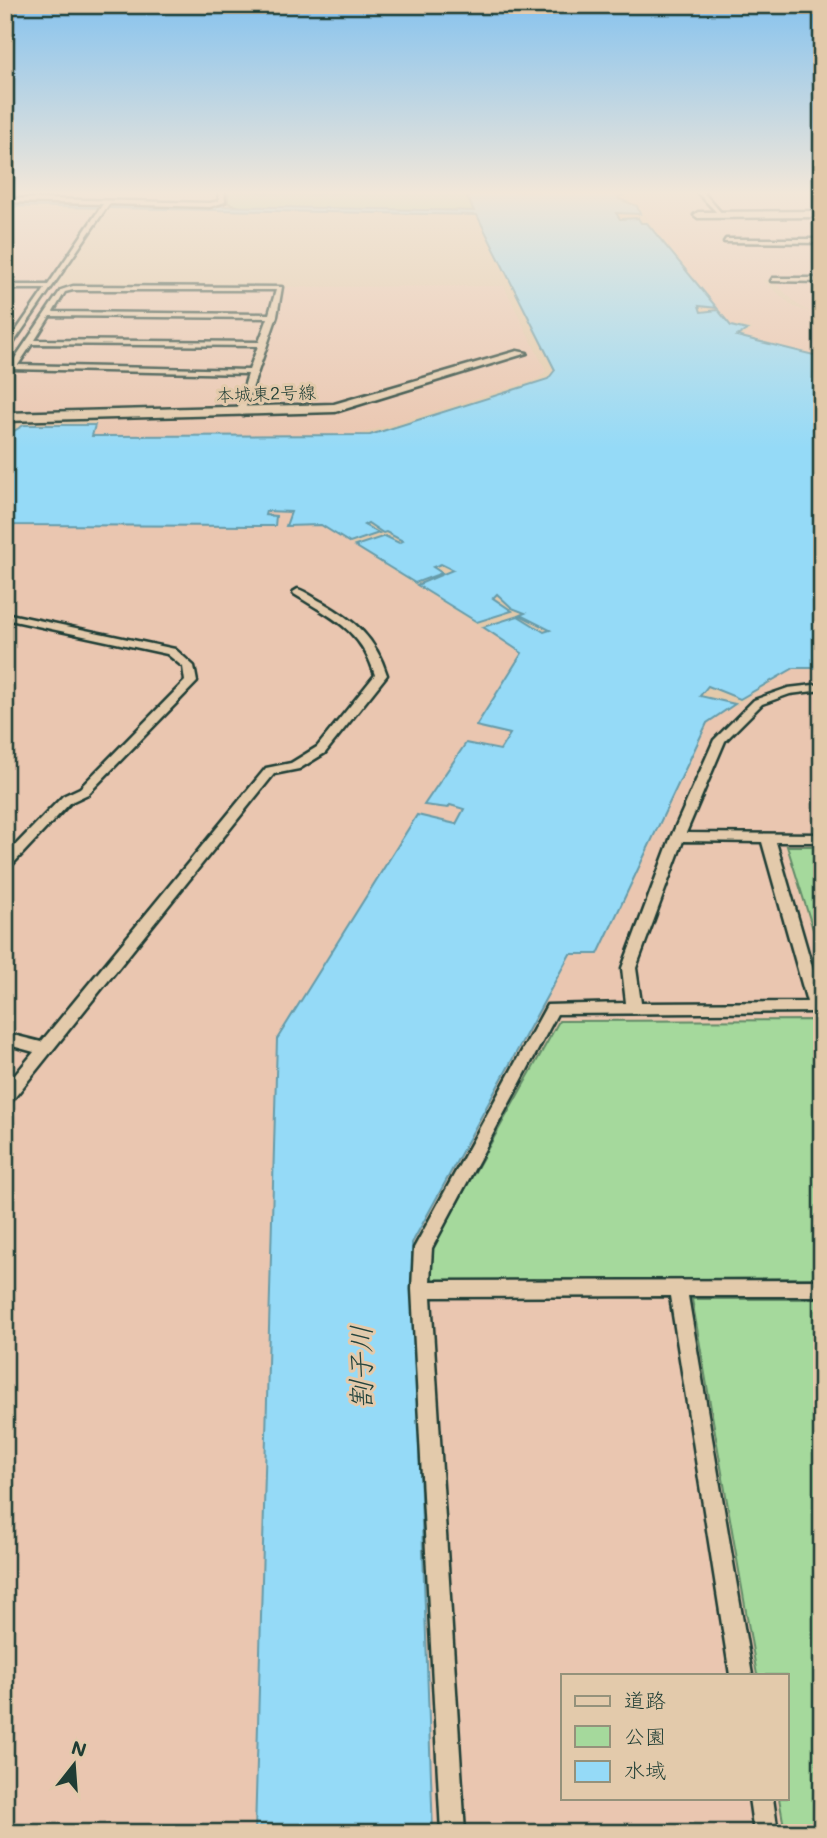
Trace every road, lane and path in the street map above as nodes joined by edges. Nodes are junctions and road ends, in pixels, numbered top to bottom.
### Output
1 (57, 277) edge
2 (822, 279) edge
3 (773, 280) dead end
4 (5, 287) edge
5 (50, 287) junction
6 (47, 314) junction
7 (273, 316) junction
8 (29, 342) junction
9 (261, 344) junction
10 (5, 353) edge
11 (521, 353) dead end
12 (251, 372) junction
13 (240, 413) junction
14 (5, 417) edge
15 (298, 592) dead end
16 (5, 616) edge
17 (822, 687) edge
18 (678, 837) junction
19 (768, 838) junction
20 (822, 838) edge
21 (5, 864) edge
22 (634, 1007) junction
23 (819, 1007) edge
24 (5, 1038) edge
25 (45, 1049) junction
26 (5, 1098) edge
27 (678, 1288) junction
28 (822, 1288) edge
29 (421, 1289) junction
30 (741, 1674) edge
31 (761, 1800) edge
32 (453, 1833) edge
33 (766, 1833) edge

1 - 5 street
2 - 3 street
4 - 5 street
5 - 10 street
6 - 7 street
6 - 7 street
6 - 8 street
7 - 9 street
8 - 9 street
8 - 12 street
9 - 12 street
11 - 13 street, 本城東2号線
12 - 13 street
13 - 14 street, 本城東2号線
15 - 25 street
16 - 21 street
17 - 18 street
18 - 19 street
18 - 22 street
19 - 20 street
19 - 23 street
22 - 23 street
22 - 29 street
24 - 25 street
25 - 26 street
27 - 28 street
27 - 29 street
27 - 30 street
29 - 32 street
31 - 33 street

